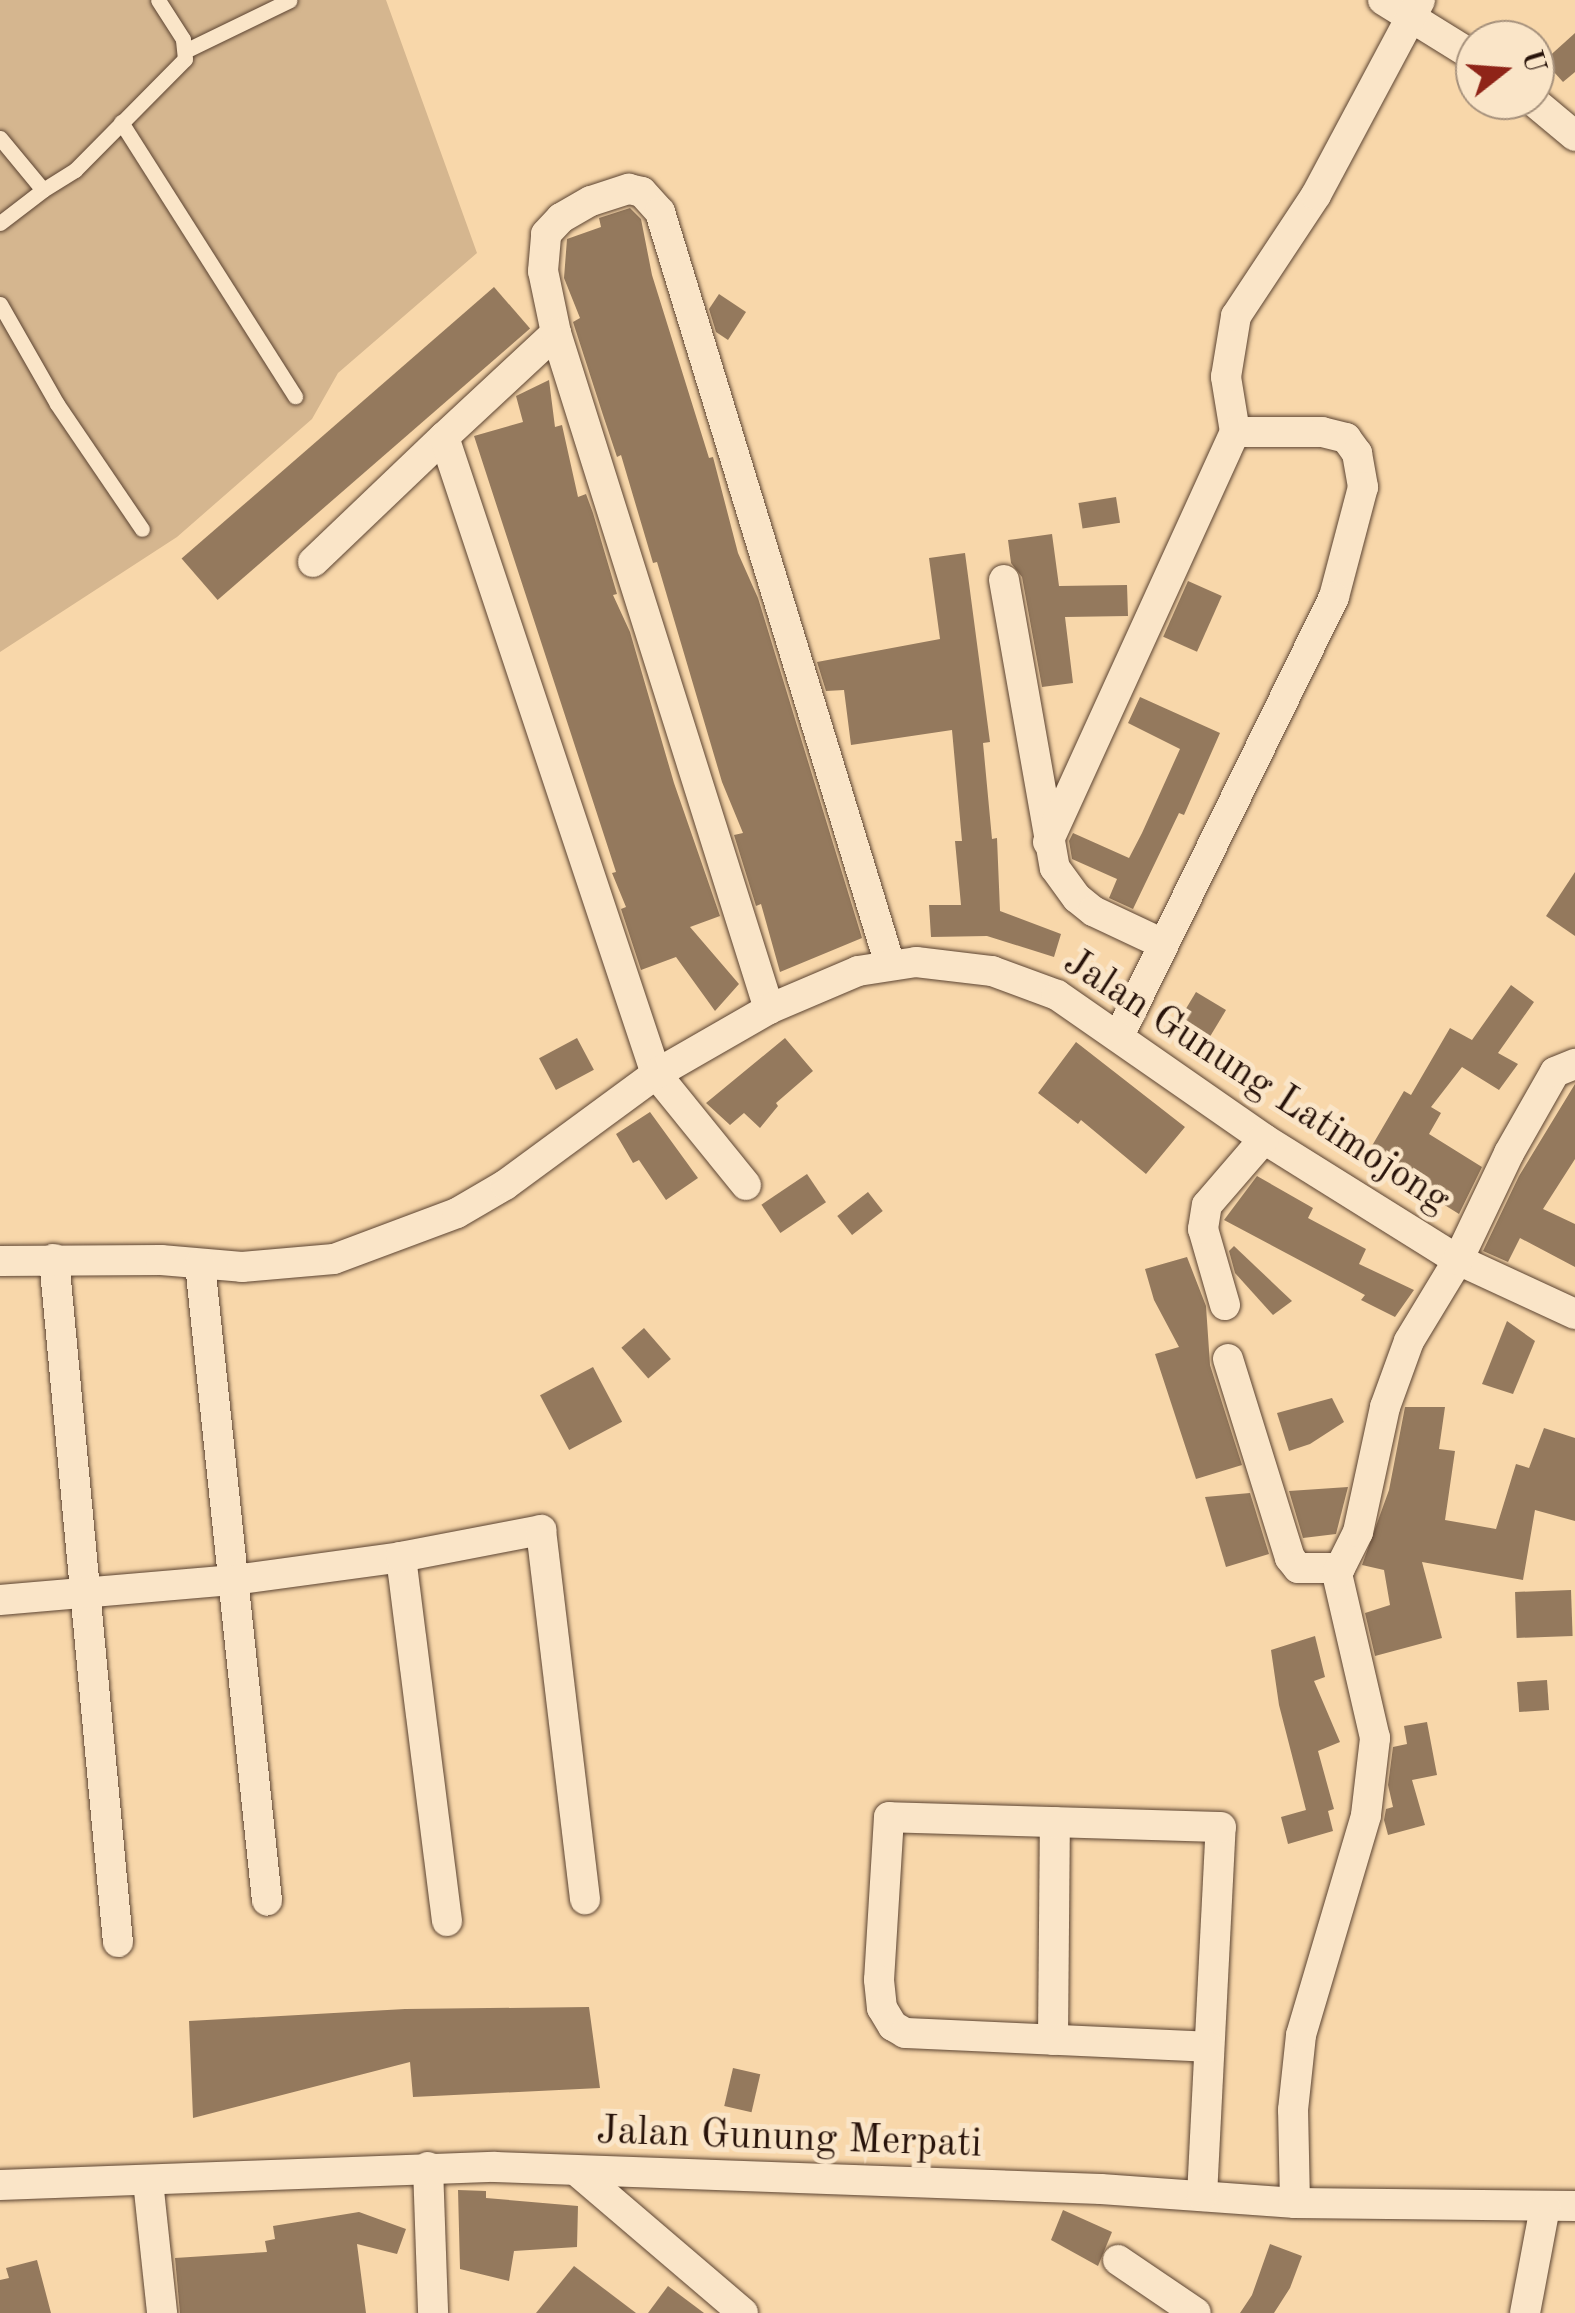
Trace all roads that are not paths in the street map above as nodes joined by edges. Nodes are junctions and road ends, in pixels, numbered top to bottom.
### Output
1 (158, 0) edge
2 (290, 0) edge
3 (1383, 0) edge
4 (1416, 9) edge
5 (1455, 40) edge
6 (187, 50) junction
7 (1555, 119) edge
8 (121, 122) junction
9 (1575, 136) edge
10 (0, 138) edge
11 (43, 190) junction
12 (0, 222) edge
13 (0, 304) edge
14 (556, 333) junction
15 (295, 396) dead end
16 (1235, 432) junction
17 (444, 437) junction
18 (142, 529) dead end
19 (313, 562) dead end
20 (1004, 580) dead end
21 (1048, 842) junction
22 (1163, 944) junction
23 (890, 965) junction
24 (769, 1010) junction
25 (1118, 1037) junction
26 (1575, 1064) edge
27 (656, 1074) junction
28 (1264, 1139) junction
29 (746, 1184) dead end
30 (54, 1260) junction
31 (1458, 1260) junction
32 (0, 1261) edge
33 (200, 1264) junction
34 (1224, 1305) dead end
35 (1575, 1314) edge
36 (1228, 1360) dead end
37 (401, 1557) junction
38 (1340, 1568) junction
39 (234, 1580) junction
40 (88, 1591) junction
41 (0, 1600) edge
42 (1055, 1822) junction
43 (585, 1899) dead end
44 (268, 1900) dead end
45 (447, 1921) dead end
46 (118, 1942) dead end
47 (1053, 2040) junction
48 (1210, 2048) junction
49 (428, 2167) junction
50 (578, 2172) junction
51 (148, 2181) junction
52 (0, 2185) edge
53 (1202, 2196) junction
54 (1295, 2203) junction
55 (1560, 2207) edge
56 (1118, 2260) dead end
57 (162, 2313) edge
58 (433, 2313) edge
59 (744, 2313) edge
60 (1196, 2313) edge
61 (1525, 2313) edge

1 - 6 lane
2 - 6 lane
3 - 4 street
4 - 5 street
4 - 16 street
6 - 8 lane
7 - 9 street
8 - 11 lane
8 - 15 lane
10 - 11 lane
11 - 12 lane
13 - 18 lane
14 - 17 street
14 - 23 street
14 - 24 street
16 - 21 street
16 - 22 street
17 - 19 street
17 - 27 street
20 - 21 street
21 - 22 street
22 - 25 street
23 - 24 street, Jalan Gunung Latimojong
23 - 25 street, Jalan Gunung Latimojong
24 - 27 street, Jalan Gunung Latimojong
25 - 28 street, Jalan Gunung Latimojong
26 - 31 street
27 - 29 street
27 - 33 street, Jalan Gunung Latimojong
28 - 31 street, Jalan Gunung Latimojong
28 - 34 street
30 - 32 street, Jalan Gunung Latimojong
30 - 33 street, Jalan Gunung Latimojong
30 - 40 street
31 - 35 street, Jalan Gunung Latimojong
31 - 38 street
33 - 39 street
36 - 38 street
37 - 39 street
37 - 43 street
37 - 45 street
38 - 54 street
39 - 40 street
39 - 44 street
40 - 41 street
40 - 46 street
42 - 47 street
42 - 47 street
42 - 48 street
47 - 48 street
48 - 53 street
49 - 50 street, Jalan Gunung Merpati
49 - 51 street, Jalan Gunung Merpati
49 - 58 street
50 - 53 street, Jalan Gunung Merpati
50 - 59 street
51 - 52 street, Jalan Gunung Merpati
51 - 57 street
53 - 54 street, Jalan Gunung Merpati
54 - 55 street, Jalan Gunung Merpati
55 - 61 street
56 - 60 street

